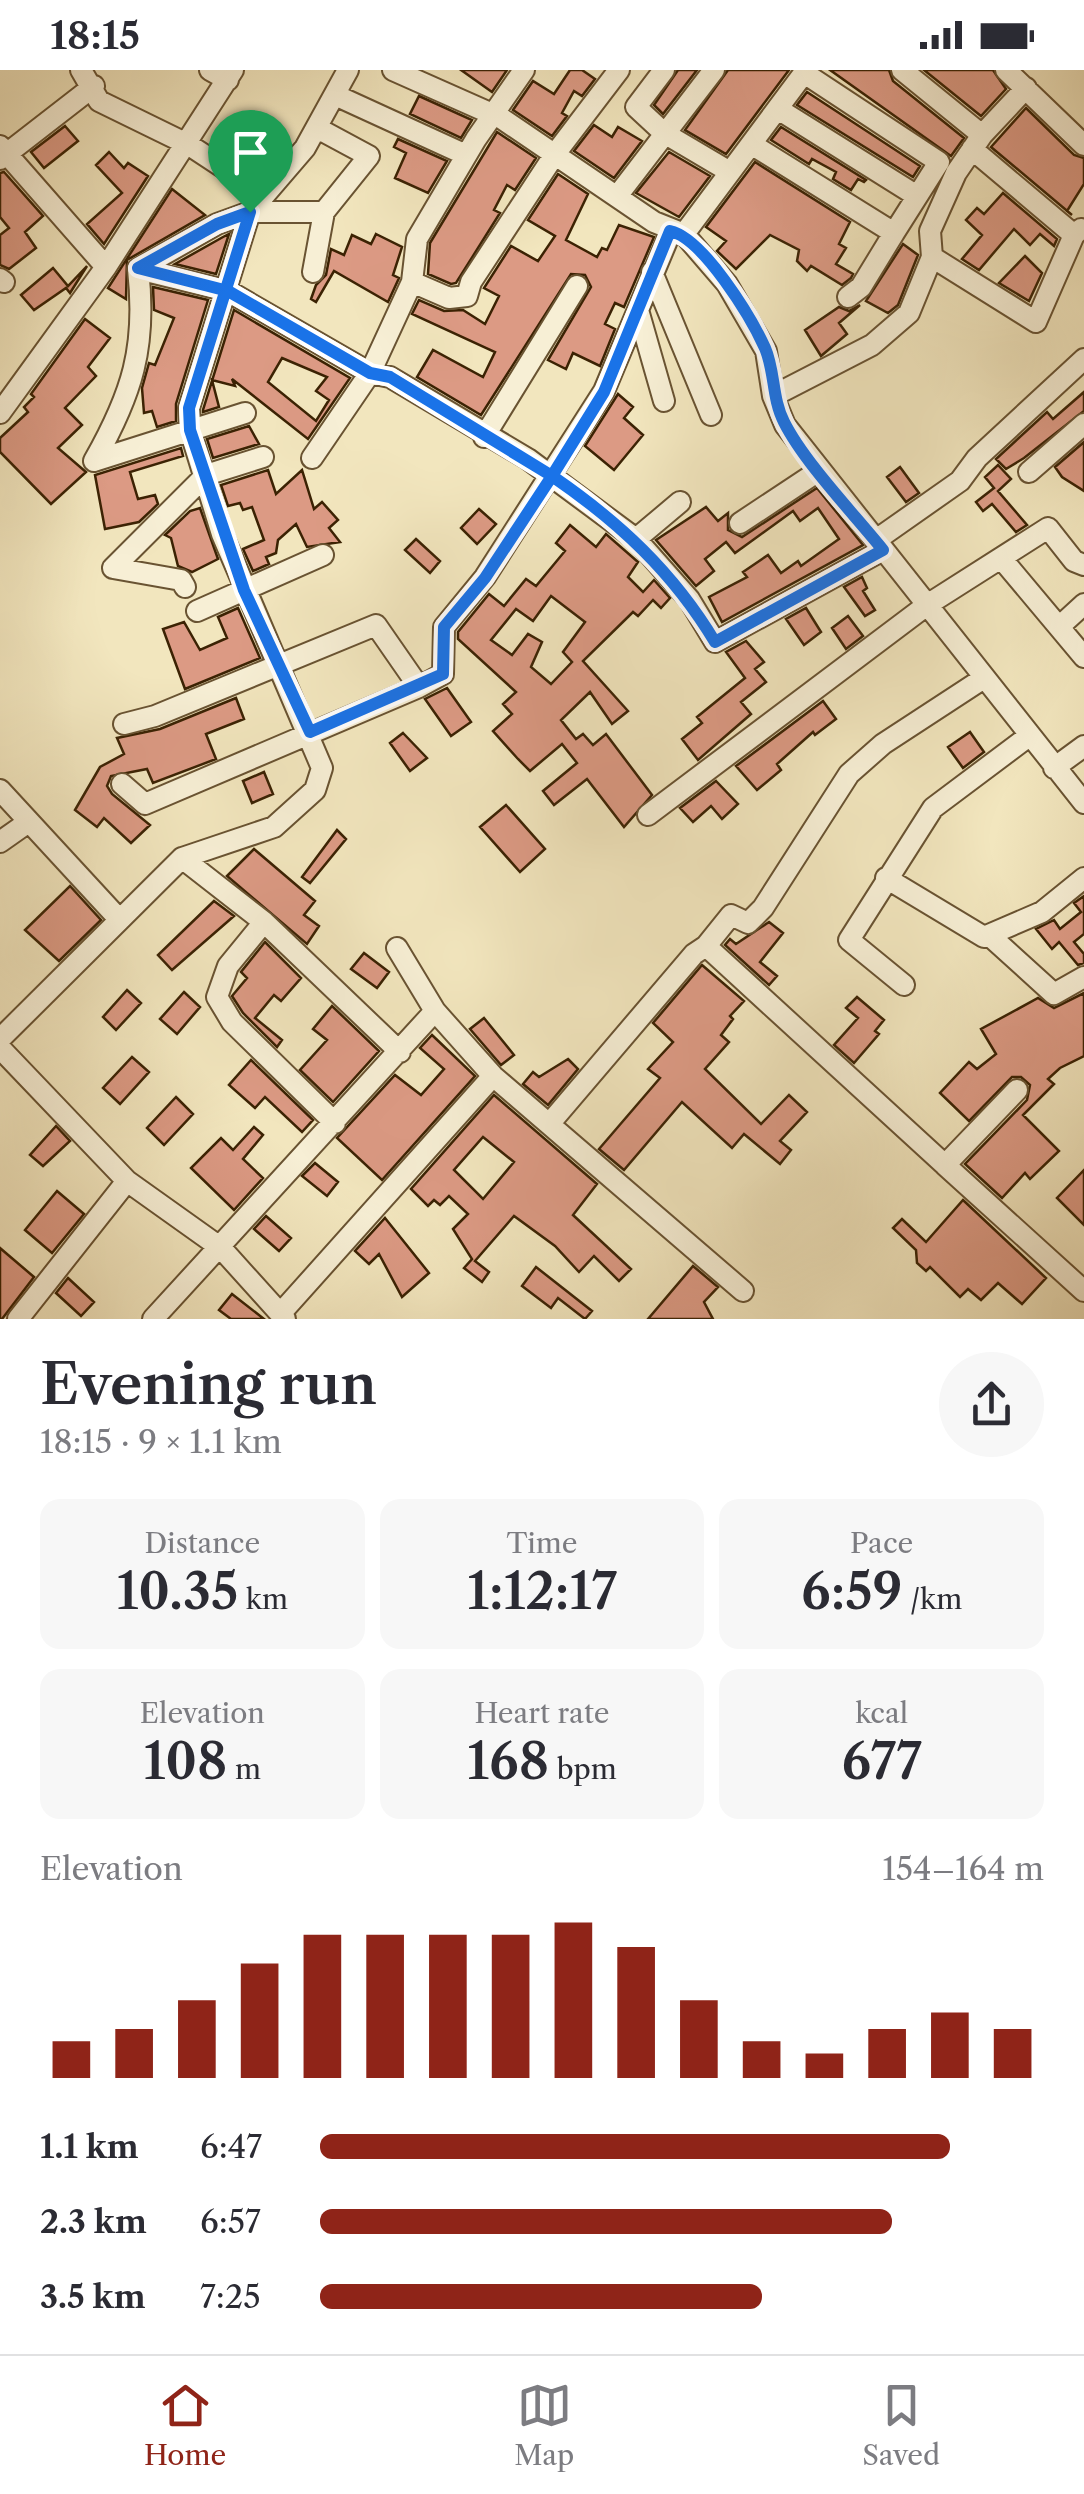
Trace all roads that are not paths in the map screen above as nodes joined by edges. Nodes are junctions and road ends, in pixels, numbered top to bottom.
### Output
1 (348, 70) edge
2 (393, 70) edge
3 (524, 70) edge
4 (619, 70) edge
5 (664, 70) edge
6 (714, 70) edge
7 (902, 70) edge
8 (1006, 70) edge
9 (224, 73) edge
10 (422, 76) edge
11 (87, 78) edge
12 (1026, 88) junction
13 (335, 95) junction
14 (778, 109) junction
15 (492, 114) junction
16 (317, 128) junction
17 (664, 133) junction
18 (977, 142) junction
19 (189, 144) junction
20 (751, 144) junction
21 (1084, 145) edge
22 (2, 153) edge
23 (556, 154) junction
24 (466, 155) junction
25 (730, 172) junction
26 (262, 193) junction
27 (618, 195) junction
28 (917, 196) junction
29 (250, 212) junction
30 (324, 212) junction
31 (1079, 231) edge
32 (677, 232) junction
33 (894, 233) junction
34 (932, 257) junction
35 (106, 267) junction
36 (138, 268) junction
37 (312, 272) dead end
38 (652, 272) junction
39 (412, 282) junction
40 (577, 286) dead end
41 (228, 291) junction
42 (848, 298) dead end
43 (638, 310) junction
44 (1084, 359) edge
45 (370, 373) junction
46 (773, 396) junction
47 (664, 401) dead end
48 (2, 406) edge
49 (245, 413) dead end
50 (711, 415) dead end
51 (1084, 424) edge
52 (190, 430) junction
53 (484, 437) junction
54 (263, 457) dead end
55 (312, 458) dead end
56 (820, 470) junction
57 (1030, 472) dead end
58 (206, 475) junction
59 (552, 476) junction
60 (680, 502) dead end
61 (740, 523) dead end
62 (636, 539) junction
63 (879, 545) junction
64 (323, 556) dead end
65 (1000, 558) junction
66 (1084, 565) edge
67 (185, 586) dead end
68 (244, 590) junction
69 (1084, 604) edge
70 (927, 605) junction
71 (197, 610) dead end
72 (1060, 626) junction
73 (1084, 656) edge
74 (280, 664) junction
75 (984, 678) junction
76 (419, 687) junction
77 (124, 724) dead end
78 (310, 732) junction
79 (1029, 736) junction
80 (1084, 746) edge
81 (1054, 768) junction
82 (122, 784) dead end
83 (0, 790) edge
84 (1084, 804) edge
85 (648, 815) dead end
86 (27, 823) junction
87 (0, 842) edge
88 (182, 858) junction
89 (886, 878) junction
90 (1084, 878) edge
91 (118, 918) junction
92 (264, 922) junction
93 (989, 935) junction
94 (706, 946) junction
95 (397, 948) dead end
96 (1084, 977) edge
97 (904, 985) dead end
98 (436, 1011) junction
99 (0, 1040) edge
100 (0, 1048) edge
101 (400, 1052) junction
102 (494, 1076) junction
103 (1017, 1090) dead end
104 (550, 1123) junction
105 (335, 1124) junction
106 (945, 1166) junction
107 (127, 1181) junction
108 (221, 1248) junction
109 (744, 1291) dead end
110 (1084, 1291) edge
111 (282, 1316) edge
112 (18, 1319) edge
113 (153, 1319) edge

1 - 13 street
2 - 10 street
3 - 15 street
4 - 23 street
5 - 17 street
6 - 17 street
7 - 18 street
8 - 12 street
9 - 19 street
10 - 15 street
11 - 19 street
11 - 22 street
12 - 18 street
12 - 21 street
13 - 16 street
13 - 24 street
14 - 20 street
14 - 28 street
14 - 28 street
15 - 23 street
15 - 24 street
16 - 26 street
16 - 30 street
17 - 25 street
17 - 27 street
18 - 31 street
18 - 34 street
19 - 26 street
19 - 35 street
20 - 25 street
20 - 33 street
22 - 35 street
23 - 27 street
23 - 39 street
24 - 39 street
25 - 32 street
26 - 29 street
27 - 32 street
28 - 33 street
29 - 30 street
29 - 36 street
29 - 41 street
30 - 37 street
31 - 34 street
32 - 38 street
32 - 46 street
33 - 42 street
34 - 46 street
35 - 48 street
36 - 41 street
36 - 52 street
38 - 43 street
38 - 50 street
39 - 45 street
40 - 53 street
41 - 45 street
41 - 52 street
43 - 47 street
43 - 59 street
44 - 63 street
45 - 53 street
45 - 55 street
46 - 56 street
49 - 52 street
51 - 57 street
52 - 58 street
53 - 59 street
54 - 58 street
56 - 61 street
56 - 63 street
58 - 67 street
58 - 68 street
59 - 62 street
59 - 76 street
60 - 62 street
62 - 63 street
63 - 70 street
64 - 68 street
65 - 66 street
65 - 70 street
65 - 72 street
68 - 71 street
68 - 74 street
69 - 72 street
70 - 75 street
70 - 85 street
72 - 73 street
74 - 76 street
74 - 77 street
74 - 78 street
75 - 79 street
75 - 94 street
76 - 78 street
78 - 82 street
78 - 88 street
79 - 81 street
79 - 89 street
80 - 81 street
81 - 84 street
83 - 86 street
86 - 87 street
86 - 91 street
88 - 91 street
88 - 92 street
89 - 93 street
89 - 97 street
90 - 93 street
91 - 99 street
92 - 101 street
92 - 105 street
93 - 96 street
94 - 104 street
94 - 106 street
95 - 98 street
98 - 101 street
98 - 102 street
100 - 107 street
101 - 105 street
102 - 104 street
102 - 111 street
103 - 106 street
104 - 109 street
105 - 108 street
106 - 110 street
107 - 108 street
107 - 112 street
108 - 111 street
108 - 113 street

